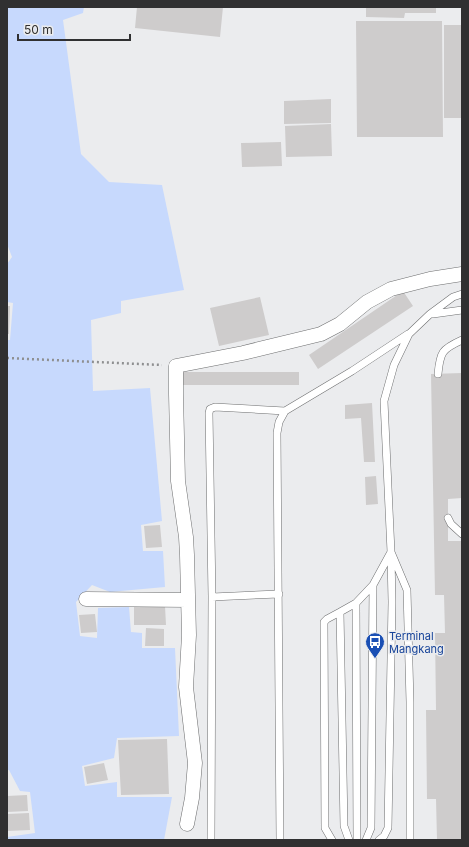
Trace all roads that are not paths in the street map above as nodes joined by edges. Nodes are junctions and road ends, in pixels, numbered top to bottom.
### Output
1 (462, 274) edge
2 (462, 294) edge
3 (462, 310) edge
4 (430, 314) junction
5 (409, 334) junction
6 (462, 340) edge
7 (438, 374) dead end
8 (285, 411) junction
9 (448, 518) dead end
10 (462, 534) edge
11 (391, 552) junction
12 (373, 585) junction
13 (279, 594) junction
14 (212, 597) junction
15 (86, 599) dead end
16 (188, 600) junction
17 (356, 603) junction
18 (340, 612) junction
19 (187, 824) dead end
20 (211, 840) edge
21 (280, 840) edge
22 (332, 840) edge
23 (349, 840) edge
24 (357, 840) edge
25 (366, 840) edge
26 (379, 840) edge
27 (410, 840) edge

1 - 16 street
2 - 4 lane
3 - 4 lane
4 - 5 lane
5 - 8 lane
5 - 11 lane
6 - 7 lane
8 - 13 lane
8 - 14 lane
9 - 10 lane
11 - 12 lane
11 - 26 lane
11 - 27 lane
12 - 17 lane
12 - 25 lane
13 - 14 lane
13 - 21 lane
14 - 20 lane
15 - 16 street
16 - 19 street
17 - 18 lane
17 - 24 lane
18 - 22 lane
18 - 23 lane

